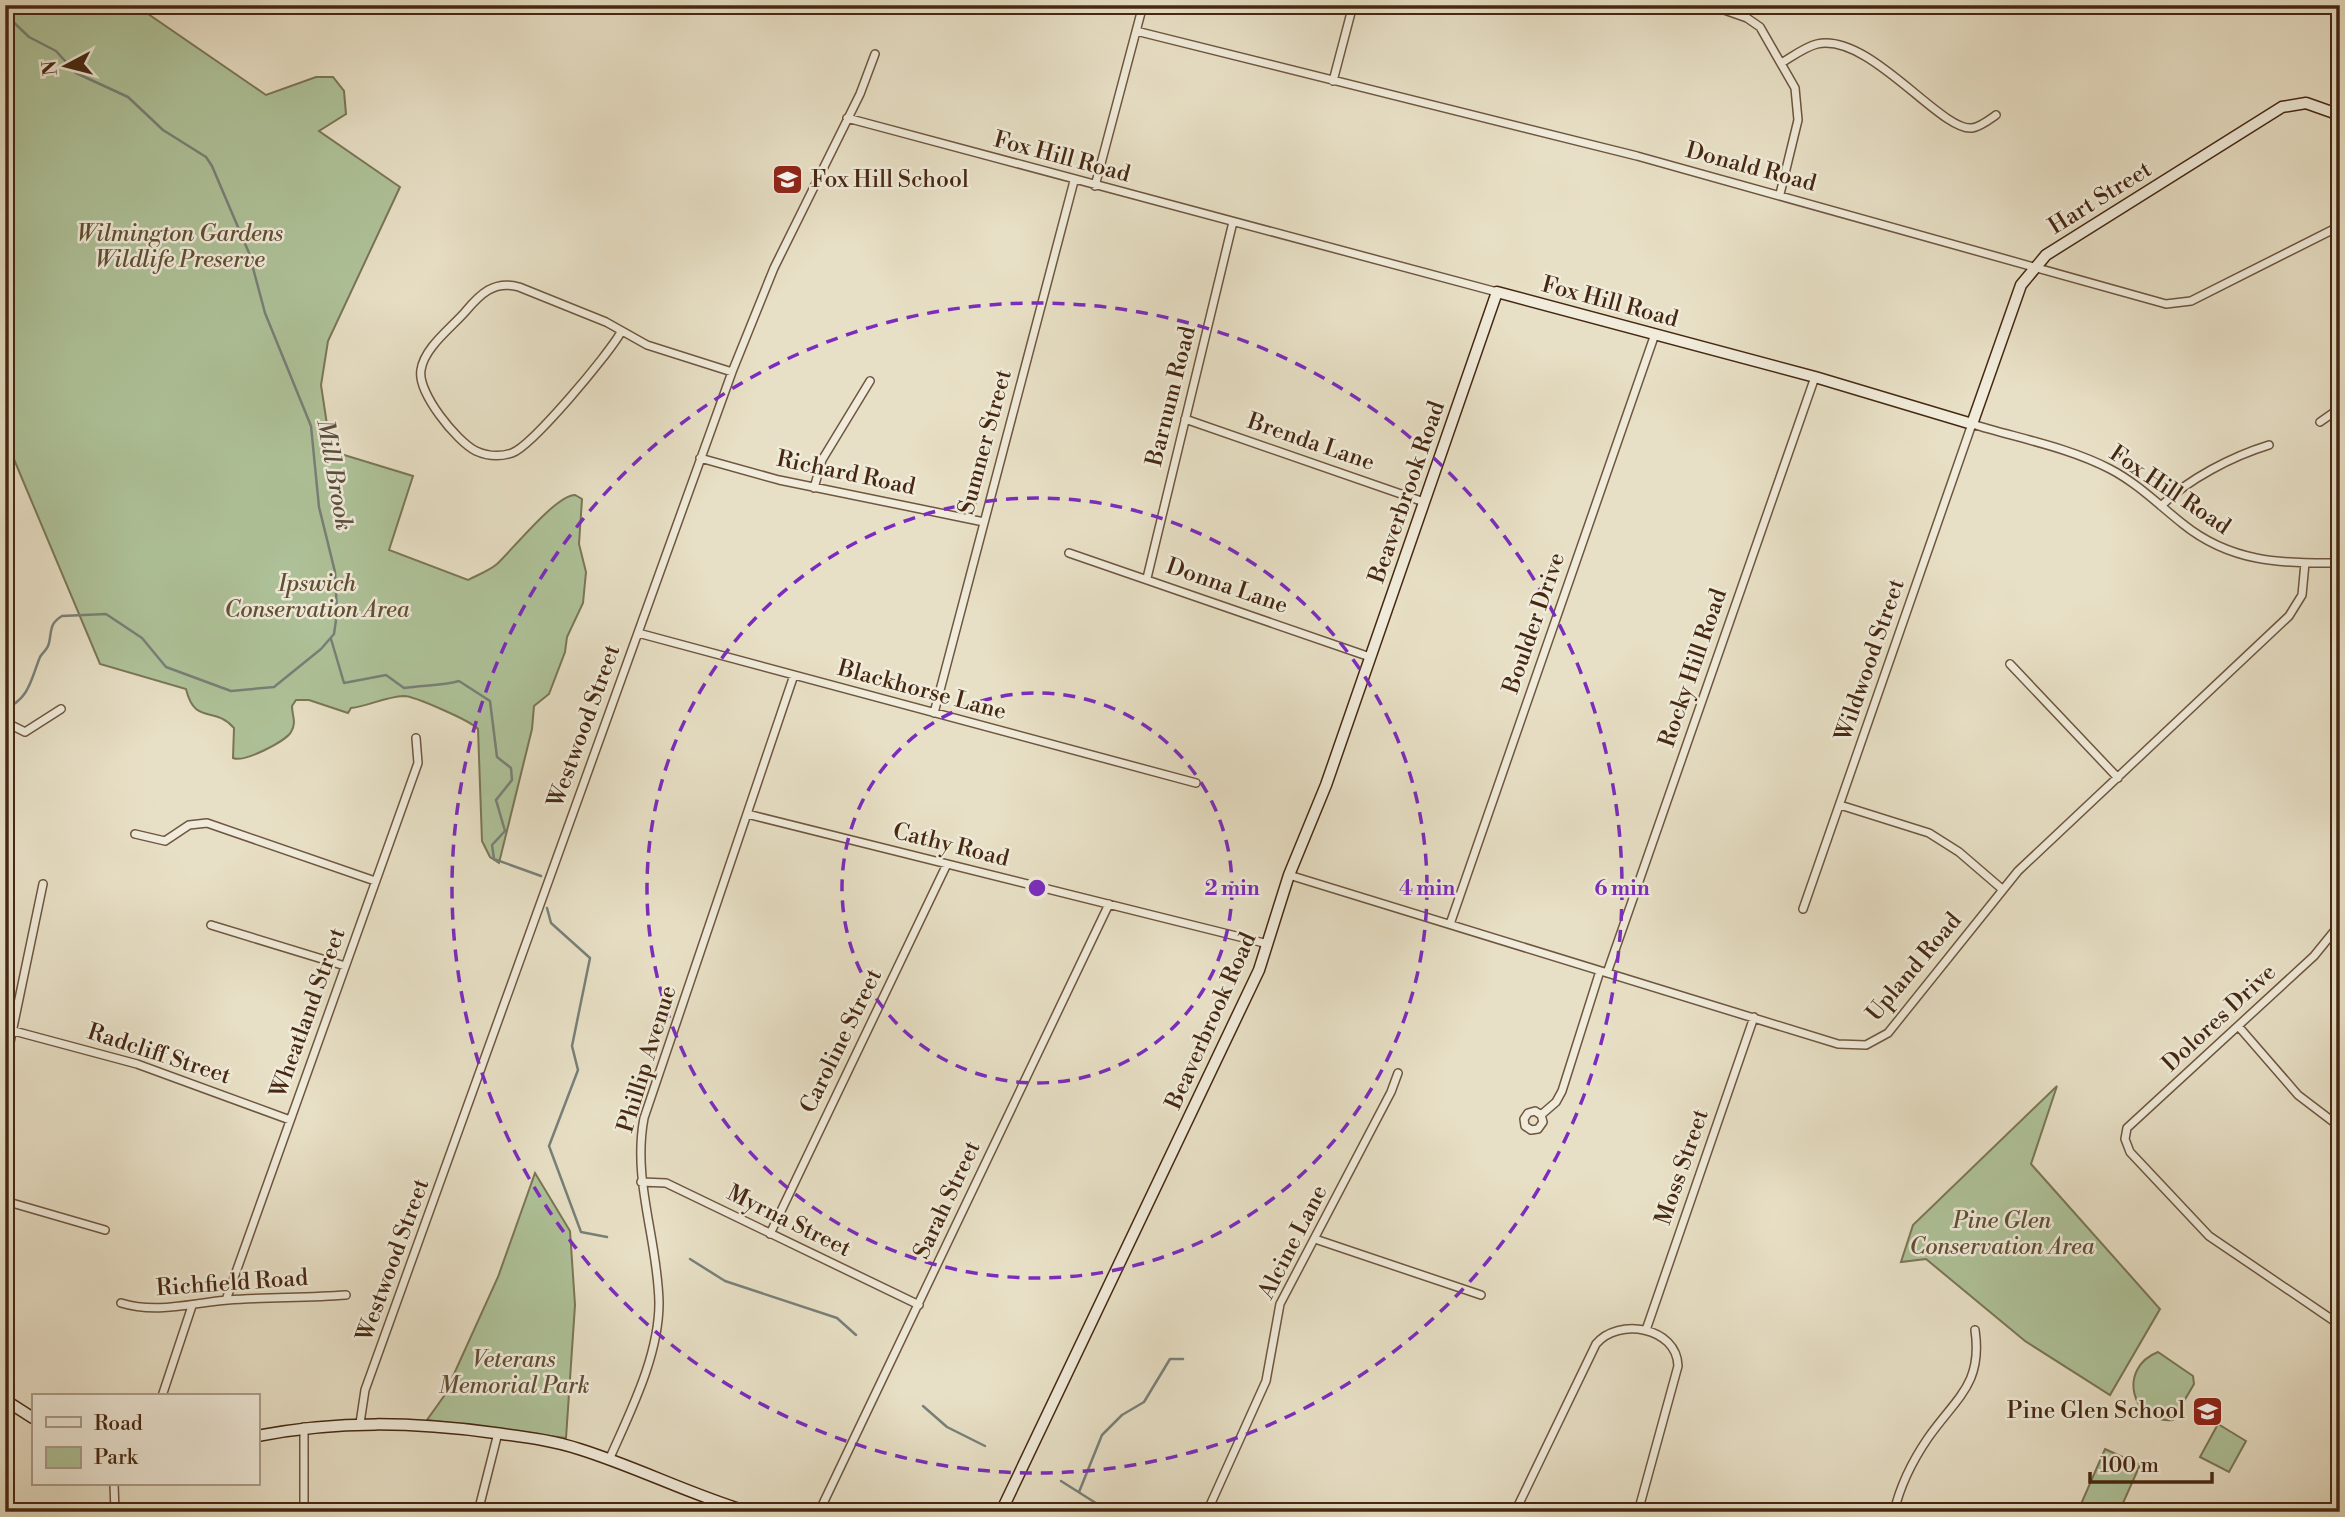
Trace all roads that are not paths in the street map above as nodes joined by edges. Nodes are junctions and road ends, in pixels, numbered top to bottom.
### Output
1 (1143, 5) edge
2 (1353, 5) edge
3 (1710, 5) edge
4 (1136, 31) junction
5 (875, 54) dead end
6 (1783, 62) junction
7 (1333, 81) junction
8 (1996, 115) dead end
9 (2340, 115) edge
10 (847, 118) junction
11 (1074, 181) junction
12 (1095, 186) junction
13 (1780, 194) junction
14 (1233, 222) junction
15 (2340, 226) edge
16 (2034, 267) junction
17 (1497, 292) junction
18 (621, 332) junction
19 (1655, 334) junction
20 (732, 372) junction
21 (1815, 377) junction
22 (870, 381) dead end
23 (2340, 408) edge
24 (1185, 419) junction
25 (2320, 422) dead end
26 (1972, 424) junction
27 (2269, 445) dead end
28 (700, 458) junction
29 (814, 488) junction
30 (1424, 502) junction
31 (2161, 506) junction
32 (984, 523) junction
33 (1069, 553) dead end
34 (2305, 563) junction
35 (2340, 563) edge
36 (1147, 578) junction
37 (638, 634) junction
38 (1370, 657) junction
39 (2010, 664) dead end
40 (794, 675) junction
41 (61, 709) dead end
42 (934, 713) junction
43 (5, 722) edge
44 (416, 738) dead end
45 (2118, 778) junction
46 (1196, 783) dead end
47 (1840, 805) junction
48 (747, 814) junction
49 (135, 834) dead end
50 (947, 864) junction
51 (1289, 875) junction
52 (375, 881) junction
53 (43, 884) dead end
54 (2002, 889) junction
55 (1109, 904) junction
56 (1803, 909) dead end
57 (1450, 924) junction
58 (2340, 924) edge
59 (211, 925) dead end
60 (1268, 944) junction
61 (345, 966) junction
62 (1604, 972) junction
63 (1754, 1017) junction
64 (2239, 1027) junction
65 (14, 1031) junction
66 (5, 1066) edge
67 (1398, 1073) dead end
68 (1541, 1115) dead end
69 (290, 1120) junction
70 (2340, 1127) edge
71 (641, 1182) junction
72 (5, 1201) edge
73 (105, 1230) dead end
74 (770, 1234) junction
75 (1315, 1239) junction
76 (1480, 1295) dead end
77 (346, 1296) dead end
78 (226, 1300) junction
79 (121, 1303) dead end
80 (919, 1305) junction
81 (192, 1306) junction
82 (2340, 1325) edge
83 (1646, 1330) junction
84 (1975, 1330) dead end
85 (163, 1394) edge
86 (5, 1400) edge
87 (32, 1417) edge
88 (360, 1423) junction
89 (304, 1427) junction
90 (498, 1433) junction
91 (259, 1436) edge
92 (608, 1460) junction
93 (114, 1486) edge
94 (115, 1512) edge
95 (304, 1512) edge
96 (478, 1512) edge
97 (749, 1512) edge
98 (819, 1512) edge
99 (1001, 1512) edge
100 (1207, 1512) edge
101 (1516, 1512) edge
102 (1638, 1512) edge
103 (1894, 1512) edge

1 - 4 street
2 - 7 street
3 - 6 street
4 - 7 street, Donald Road
4 - 12 street
5 - 10 street, Westwood Street
6 - 8 street
6 - 13 street
7 - 13 street, Donald Road
9 - 16 street, Hart Street
10 - 11 street, Fox Hill Road
10 - 20 street, Westwood Street
11 - 12 street, Fox Hill Road
11 - 32 street, Sumner Street
12 - 14 street, Fox Hill Road
13 - 16 street, Donald Road
14 - 17 street, Fox Hill Road
14 - 24 street, Barnum Road
15 - 16 street, Donald Road
16 - 26 street, Hart Street
17 - 19 street, Fox Hill Road
17 - 30 street, Beaverbrook Road
18 - 18 street
18 - 20 street
19 - 21 street, Fox Hill Road
19 - 57 street, Boulder Drive
20 - 28 street, Westwood Street
21 - 26 street, Fox Hill Road
21 - 62 street, Rocky Hill Road
22 - 29 street
23 - 25 street
24 - 30 street, Brenda Lane
24 - 36 street, Barnum Road
26 - 31 street, Fox Hill Road
26 - 47 street, Wildwood Street
27 - 31 street
28 - 29 street, Richard Road
28 - 37 street, Westwood Street
29 - 32 street, Richard Road
30 - 38 street, Beaverbrook Road
31 - 34 street, Fox Hill Road
32 - 42 street, Sumner Street
33 - 36 street, Donna Lane
34 - 35 street, Fox Hill Road
34 - 45 street, Upland Road
36 - 38 street, Donna Lane
37 - 40 street, Blackhorse Lane
37 - 88 street, Westwood Street
38 - 51 street, Beaverbrook Road
39 - 45 street
40 - 42 street, Blackhorse Lane
40 - 48 street, Phillip Avenue
41 - 43 street
42 - 46 street, Blackhorse Lane
44 - 52 street, Wheatland Street
45 - 54 street, Upland Road
47 - 54 street
47 - 56 street, Wildwood Street
48 - 50 street, Cathy Road
48 - 71 street, Phillip Avenue
49 - 52 street
50 - 55 street, Cathy Road
50 - 74 street, Caroline Street
51 - 57 street, Upland Road
51 - 60 street, Beaverbrook Road
52 - 61 street, Wheatland Street
53 - 65 street
54 - 63 street, Upland Road
55 - 60 street, Cathy Road
55 - 80 street, Sarah Street
57 - 62 street, Upland Road
58 - 64 street, Dolores Drive
59 - 61 street
60 - 99 street, Beaverbrook Road
61 - 69 street, Wheatland Street
62 - 63 street, Upland Road
62 - 68 street, Rocky Hill Road
63 - 83 street, Moss Street
64 - 70 street
64 - 82 street, Dolores Drive
65 - 66 street
65 - 69 street, Radcliff Street
67 - 75 street, Alcine Lane
69 - 78 street, Wheatland Street
71 - 74 street, Myrna Street
71 - 92 street, Phillip Avenue
72 - 73 street
74 - 80 street, Myrna Street
75 - 76 street
75 - 100 street, Alcine Lane
77 - 78 street, Richfield Road
78 - 81 street, Richfield Road
79 - 81 street, Richfield Road
80 - 98 street, Sarah Street
81 - 85 street
83 - 101 street
83 - 102 street
84 - 103 street
86 - 87 street
88 - 89 street
88 - 90 street
89 - 91 street
89 - 95 street
90 - 92 street
90 - 96 street
92 - 97 street
93 - 94 street

